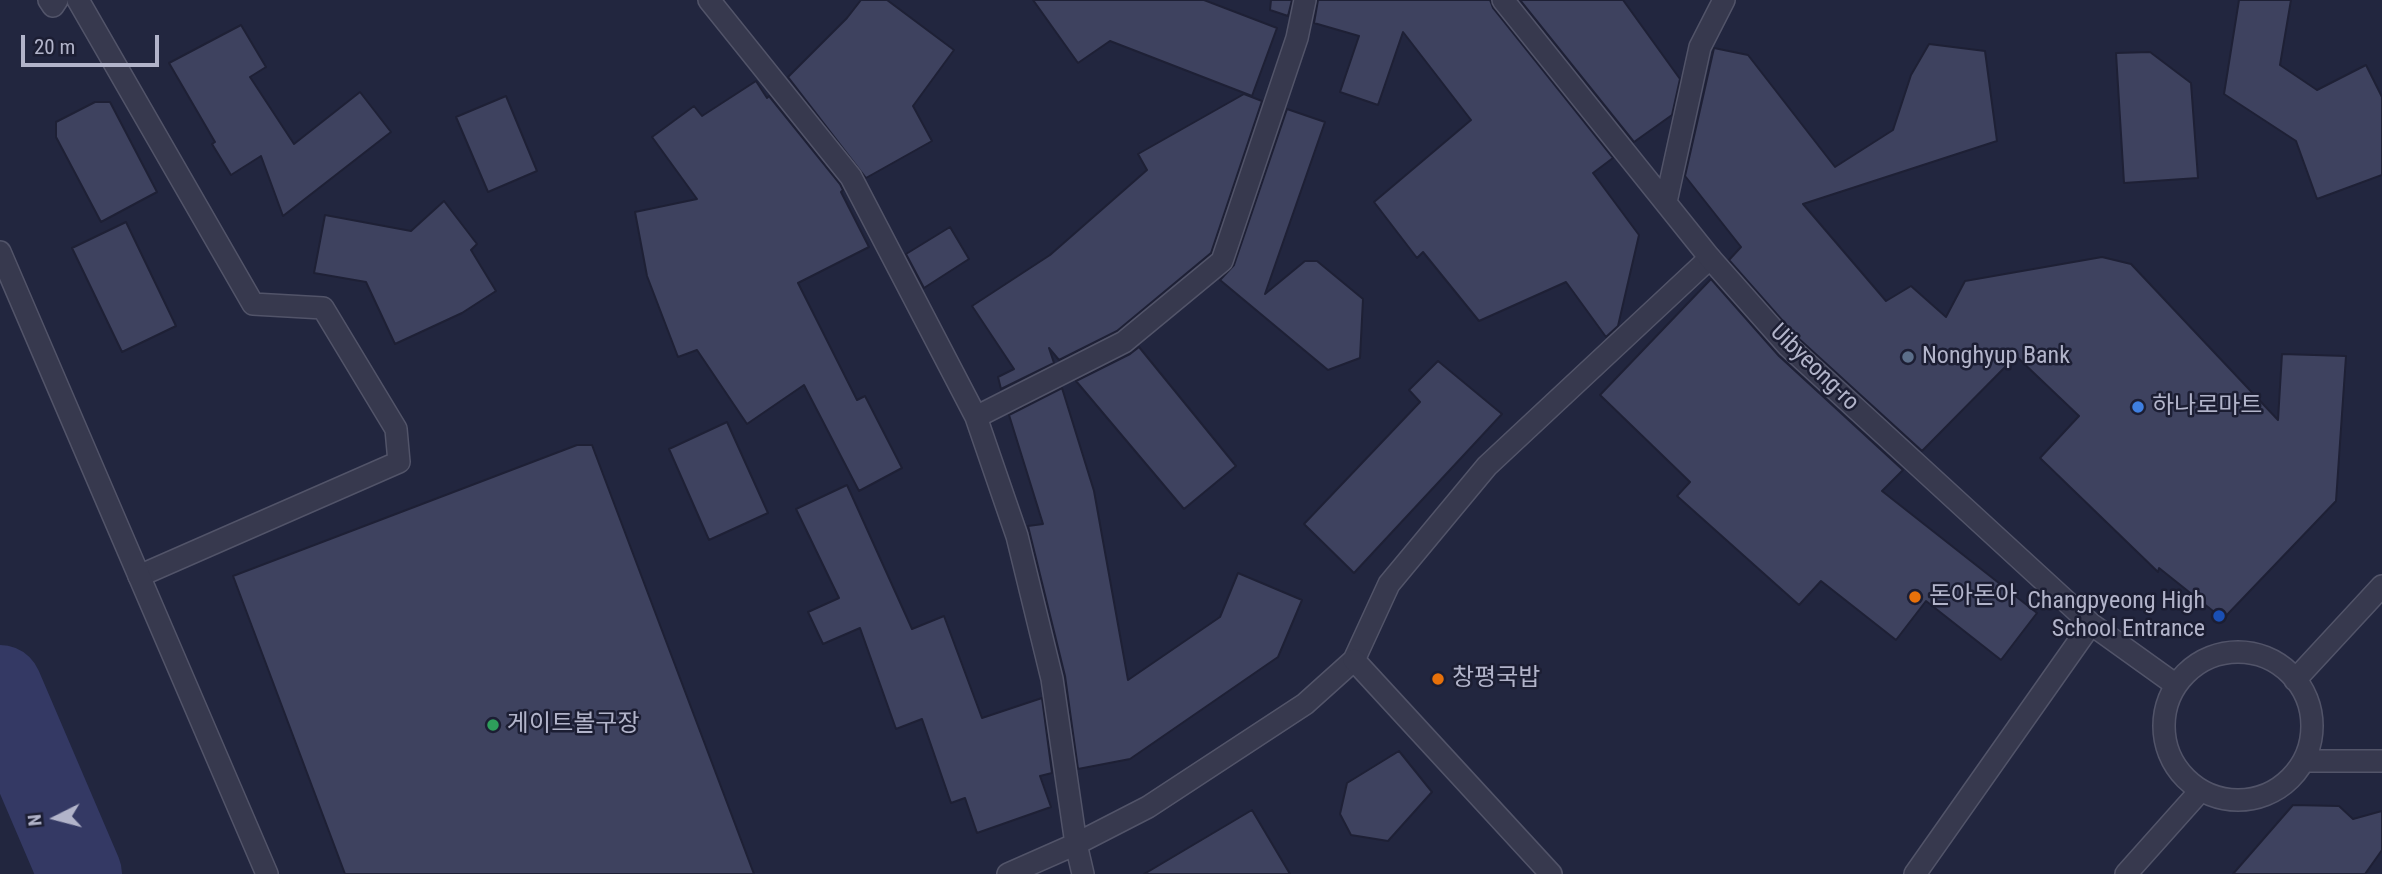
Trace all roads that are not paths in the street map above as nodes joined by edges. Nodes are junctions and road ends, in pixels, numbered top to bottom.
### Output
1 (49, 0) edge
2 (57, 0) edge
3 (78, 0) edge
4 (709, 0) edge
5 (1305, 0) edge
6 (1503, 0) edge
7 (1724, 0) edge
8 (1666, 202) junction
9 (0, 252) edge
10 (1710, 258) junction
11 (976, 417) junction
12 (139, 576) junction
13 (2382, 586) edge
14 (2091, 624) junction
15 (1353, 660) junction
16 (2295, 680) junction
17 (2176, 685) junction
18 (2304, 761) junction
19 (2382, 761) edge
20 (2201, 790) junction
21 (1076, 844) junction
22 (267, 874) edge
23 (1008, 874) edge
24 (1083, 874) edge
25 (1551, 874) edge
26 (1914, 874) edge
27 (2126, 874) edge

1 - 2 street
3 - 12 street
4 - 11 street
5 - 11 street
6 - 8 street, Uibyeong-ro
7 - 8 street
8 - 10 street, Uibyeong-ro
9 - 12 street
10 - 14 street, Uibyeong-ro
10 - 15 street
11 - 21 street
12 - 22 street
13 - 16 street
14 - 17 street, Uibyeong-ro
14 - 26 street
15 - 21 street
15 - 25 street
16 - 17 street
16 - 18 street
17 - 20 street
18 - 19 street
18 - 20 street
20 - 27 street
21 - 23 street
21 - 24 street

